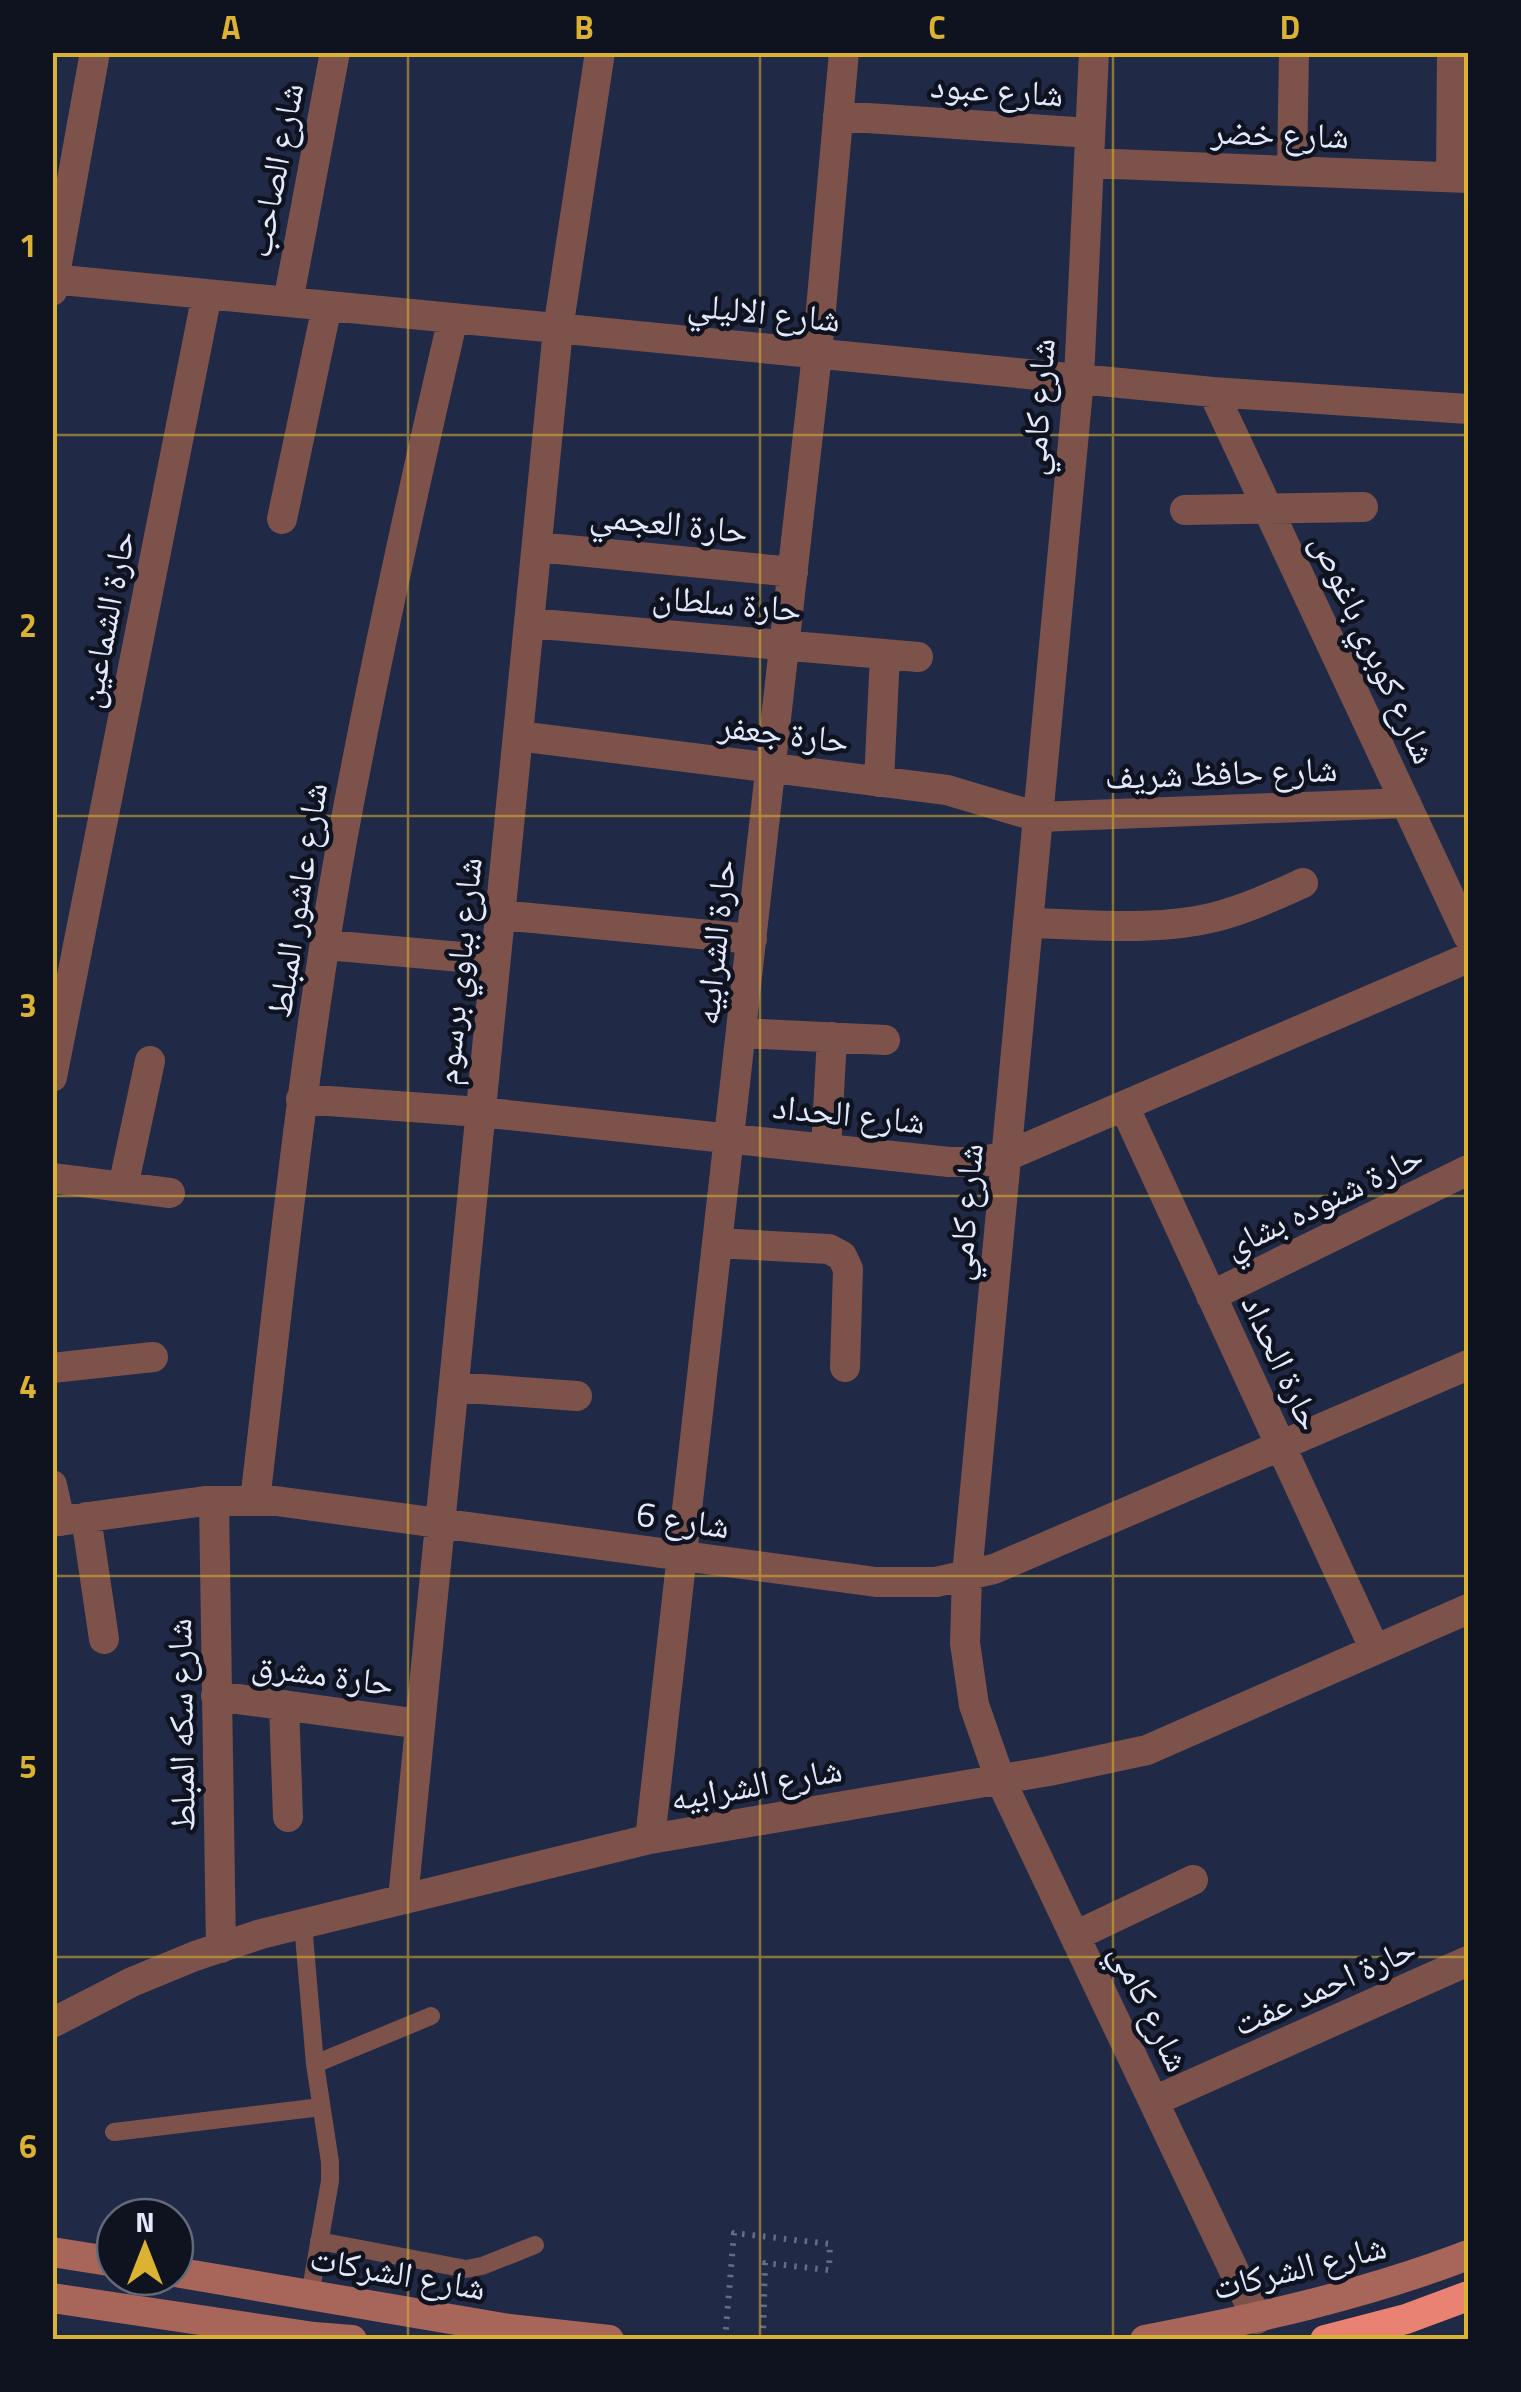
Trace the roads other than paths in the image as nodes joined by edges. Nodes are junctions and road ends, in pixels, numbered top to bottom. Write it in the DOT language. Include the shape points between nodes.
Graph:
graph roads {
  1 [pos="95,52"];
  2 [pos="335,52"];
  3 [pos="600,52"];
  4 [pos="844,52"];
  5 [pos="1094,52"];
  6 [pos="1294,52"];
  7 [pos="1452,52"];
  8 [pos="838,116"];
  9 [pos="1090,148"];
  10 [pos="1292,170"];
  11 [pos="1460,178"];
  12 [pos="53,283"];
  13 [pos="207,294"];
  14 [pos="288,302"];
  15 [pos="327,306"];
  16 [pos="453,318"];
  17 [pos="558,329"];
  18 [pos="818,354"];
  19 [pos="1079,379"];
  20 [pos="1213,392"];
  21 [pos="1468,410"];
  22 [pos="1363,507"];
  23 [pos="1268,509"];
  24 [pos="1185,510"];
  25 [pos="282,519"];
  26 [pos="537,547"];
  27 [pos="793,572"];
  28 [pos="529,622"];
  29 [pos="784,645"];
  30 [pos="885,654"];
  31 [pos="918,656"];
  32 [pos="518,736"];
  33 [pos="771,768"];
  34 [pos="879,782"];
  35 [pos="1406,803"];
  36 [pos="1038,817"];
  37 [pos="1303,884"];
  38 [pos="500,915"];
  39 [pos="1028,923"];
  40 [pos="1468,936"];
  41 [pos="752,939"];
  42 [pos="326,945"];
  43 [pos="1468,958"];
  44 [pos="496,960"];
  45 [pos="741,1033"];
  46 [pos="832,1037"];
  47 [pos="885,1040"];
  48 [pos="56,1045"];
  49 [pos="150,1061"];
  50 [pos="52,1077"];
  51 [pos="302,1099"];
  52 [pos="1124,1106"];
  53 [pos="480,1112"];
  54 [pos="729,1138"];
  55 [pos="826,1149"];
  56 [pos="1007,1156"];
  57 [pos="1468,1170"];
  58 [pos="52,1178"];
  59 [pos="123,1187"];
  60 [pos="170,1193"];
  61 [pos="717,1243"];
  62 [pos="1212,1296"];
  63 [pos="153,1357"];
  64 [pos="1468,1365"];
  65 [pos="845,1366"];
  66 [pos="52,1368"];
  67 [pos="454,1387"];
  68 [pos="577,1396"];
  69 [pos="1280,1446"];
  70 [pos="52,1485"];
  71 [pos="214,1501"];
  72 [pos="255,1502"];
  73 [pos="66,1520"];
  74 [pos="440,1524"];
  75 [pos="682,1556"];
  76 [pos="967,1575"];
  77 [pos="1468,1609"];
  78 [pos="104,1640"];
  79 [pos="1375,1650"];
  80 [pos="216,1696"];
  81 [pos="284,1705"];
  82 [pos="420,1724"];
  83 [pos="1000,1779"];
  84 [pos="288,1816"];
  85 [pos="650,1839"];
  86 [pos="1193,1880"];
  87 [pos="403,1900"];
  88 [pos="303,1924"];
  89 [pos="1075,1936"];
  90 [pos="221,1948"];
  91 [pos="1468,1961"];
  92 [pos="430,2016"];
  93 [pos="52,2023"];
  94 [pos="315,2064"];
  95 [pos="1154,2102"];
  96 [pos="321,2108"];
  97 [pos="114,2132"];
  98 [pos="319,2241"];
  99 [pos="536,2246"];
  100 [pos="52,2252"];
  101 [pos="1468,2255"];
  102 [pos="95,2259"];
  103 [pos="1468,2274"];
  104 [pos="195,2275"];
  105 [pos="310,2295"];
  106 [pos="1468,2296"];
  107 [pos="52,2298"];
  108 [pos="1254,2329"];
  109 [pos="352,2340"];
  110 [pos="608,2340"];
  111 [pos="1145,2340"];
  112 [pos="1325,2340"];
  1 -- 12 [label="street"];
  2 -- 14 [label="street, شارع الصاحب"];
  3 -- 17 [label="street, شارع بباوي برسوم"];
  4 -- 8 [label="street, حارة الشرابيه"];
  5 -- 9 [label="street, شارع كامي"];
  6 -- 10 [label="street"];
  7 -- 11 [label="street"];
  8 -- 9 [label="street, شارع عبود"];
  8 -- 18 [label="street, حارة الشرابيه"];
  9 -- 10 [label="street, شارع خضر"];
  9 -- 19 [label="street, شارع كامي"];
  10 -- 11 [label="street, شارع خضر"];
  12 -- 13 [label="street, شارع الاليلي"];
  13 -- 14 [label="street, شارع الاليلي"];
  13 -- 48 [label="street, حارة الشماعين"];
  14 -- 15 [label="street, شارع الاليلي"];
  15 -- 16 [label="street, شارع الاليلي"];
  15 -- 25 [label="street"];
  16 -- 17 [label="street, شارع الاليلي"];
  16 -- 42 [label="street, شارع عاشور المبلط" via="393,577"];
  17 -- 18 [label="street, شارع الاليلي"];
  17 -- 26 [label="street, شارع بباوي برسوم"];
  18 -- 19 [label="street, شارع الاليلي"];
  18 -- 27 [label="street, حارة الشرابيه"];
  19 -- 20 [label="street, شارع الاليلي"];
  19 -- 36 [label="street, شارع كامي"];
  20 -- 21 [label="street, شارع الاليلي"];
  20 -- 23 [label="street, شارع كوبري باغوص"];
  22 -- 23 [label="street"];
  23 -- 24 [label="street"];
  23 -- 35 [label="street, شارع كوبري باغوص"];
  26 -- 27 [label="street, حارة العجمي"];
  26 -- 28 [label="street, شارع بباوي برسوم"];
  27 -- 29 [label="street, حارة الشرابيه"];
  28 -- 29 [label="street, حارة سلطان"];
  28 -- 32 [label="street, شارع بباوي برسوم"];
  29 -- 30 [label="street, حارة سلطان"];
  29 -- 33 [label="street, حارة الشرابيه"];
  30 -- 31 [label="street, حارة سلطان"];
  30 -- 34 [label="street"];
  32 -- 33 [label="street, حارة جعفر"];
  32 -- 38 [label="street, شارع بباوي برسوم"];
  33 -- 34 [label="street, حارة جعفر"];
  33 -- 41 [label="street, حارة الشرابيه"];
  34 -- 36 [label="street, حارة جعفر" via="946,790"];
  35 -- 36 [label="street, شارع حافظ شريف"];
  35 -- 40 [label="street, شارع كوبري باغوص"];
  36 -- 39 [label="street, شارع كامي"];
  37 -- 39 [label="street" via="1213,917 1164,925"];
  38 -- 41 [label="street"];
  38 -- 44 [label="street, شارع بباوي برسوم"];
  39 -- 56 [label="street, شارع كامي"];
  41 -- 45 [label="street, حارة الشرابيه"];
  42 -- 44 [label="street"];
  42 -- 51 [label="street, شارع عاشور المبلط"];
  43 -- 52 [label="street, شارع الحداد"];
  44 -- 53 [label="street, شارع بباوي برسوم"];
  45 -- 46 [label="street"];
  45 -- 54 [label="street, حارة الشرابيه"];
  46 -- 47 [label="street"];
  46 -- 55 [label="street"];
  48 -- 50 [label="street, حارة الشماعين"];
  49 -- 59 [label="street"];
  51 -- 53 [label="street, شارع الحداد"];
  51 -- 72 [label="street, شارع عاشور المبلط"];
  52 -- 56 [label="street, شارع الحداد"];
  52 -- 62 [label="street, حارة الحداد"];
  53 -- 54 [label="street, شارع الحداد"];
  53 -- 67 [label="street, شارع بباوي برسوم"];
  54 -- 55 [label="street, شارع الحداد"];
  54 -- 61 [label="street, حارة الشرابيه"];
  55 -- 56 [label="street, شارع الحداد" via="948,1162"];
  56 -- 76 [label="street, شارع كامي"];
  57 -- 62 [label="street, حارة شنوده بشاي"];
  58 -- 59 [label="street"];
  59 -- 60 [label="street"];
  61 -- 65 [label="street" via="829,1249 842,1256 848,1269"];
  61 -- 75 [label="street, حارة الشرابيه"];
  62 -- 69 [label="street, حارة الحداد"];
  63 -- 66 [label="street"];
  64 -- 69 [label="street, شارع 6"];
  67 -- 68 [label="street"];
  67 -- 74 [label="street, شارع بباوي برسوم"];
  69 -- 76 [label="street, شارع 6"];
  69 -- 79 [label="street, حارة الحداد"];
  70 -- 73 [label="street"];
  71 -- 72 [label="street, شارع 6"];
  71 -- 73 [label="street, شارع 6"];
  71 -- 80 [label="street, شارع سكه المبلط"];
  72 -- 74 [label="street, شارع 6"];
  73 -- 78 [label="street"];
  74 -- 75 [label="street, شارع 6"];
  74 -- 82 [label="street, شارع بباوي برسوم"];
  75 -- 76 [label="street, شارع 6" via="876,1582"];
  75 -- 85 [label="street, حارة الشرابيه"];
  76 -- 83 [label="street, شارع كامي" via="965,1643 974,1705"];
  77 -- 79 [label="street, شارع الشرابيه"];
  79 -- 83 [label="street, شارع الشرابيه" via="1146,1750"];
  80 -- 81 [label="street, حارة مشرق"];
  80 -- 90 [label="street, شارع سكه المبلط"];
  81 -- 82 [label="street, حارة مشرق"];
  81 -- 84 [label="street"];
  82 -- 87 [label="street, شارع بباوي برسوم"];
  83 -- 85 [label="street, شارع الشرابيه"];
  83 -- 89 [label="street, شارع كامي"];
  85 -- 87 [label="street, شارع الشرابيه"];
  86 -- 89 [label="street"];
  87 -- 88 [label="street, شارع الشرابيه"];
  88 -- 90 [label="street, شارع الشرابيه"];
  88 -- 94 [label="lane"];
  89 -- 95 [label="street, شارع كامي"];
  90 -- 93 [label="street, شارع الشرابيه" via="132,1982"];
  91 -- 95 [label="street, حارة احمد عفت"];
  92 -- 94 [label="lane"];
  94 -- 96 [label="lane"];
  95 -- 108 [label="street, شارع كامي"];
  96 -- 97 [label="lane"];
  96 -- 98 [label="lane" via="330,2181"];
  98 -- 99 [label="lane" via="466,2269"];
  98 -- 105 [label="lane"];
  100 -- 102 [label="main road"];
  101 -- 108 [label="main road, شارع الشركات"];
  103 -- 108 [label="main road, شارع الشركات" via="1363,2311"];
  104 -- 105 [label="main road, شارع الشركات"];
  105 -- 110 [label="main road, شارع الشركات"];
  106 -- 112 [label="highway"];
  107 -- 109 [label="main road"];
  108 -- 111 [label="main road, شارع الشركات"];
}
